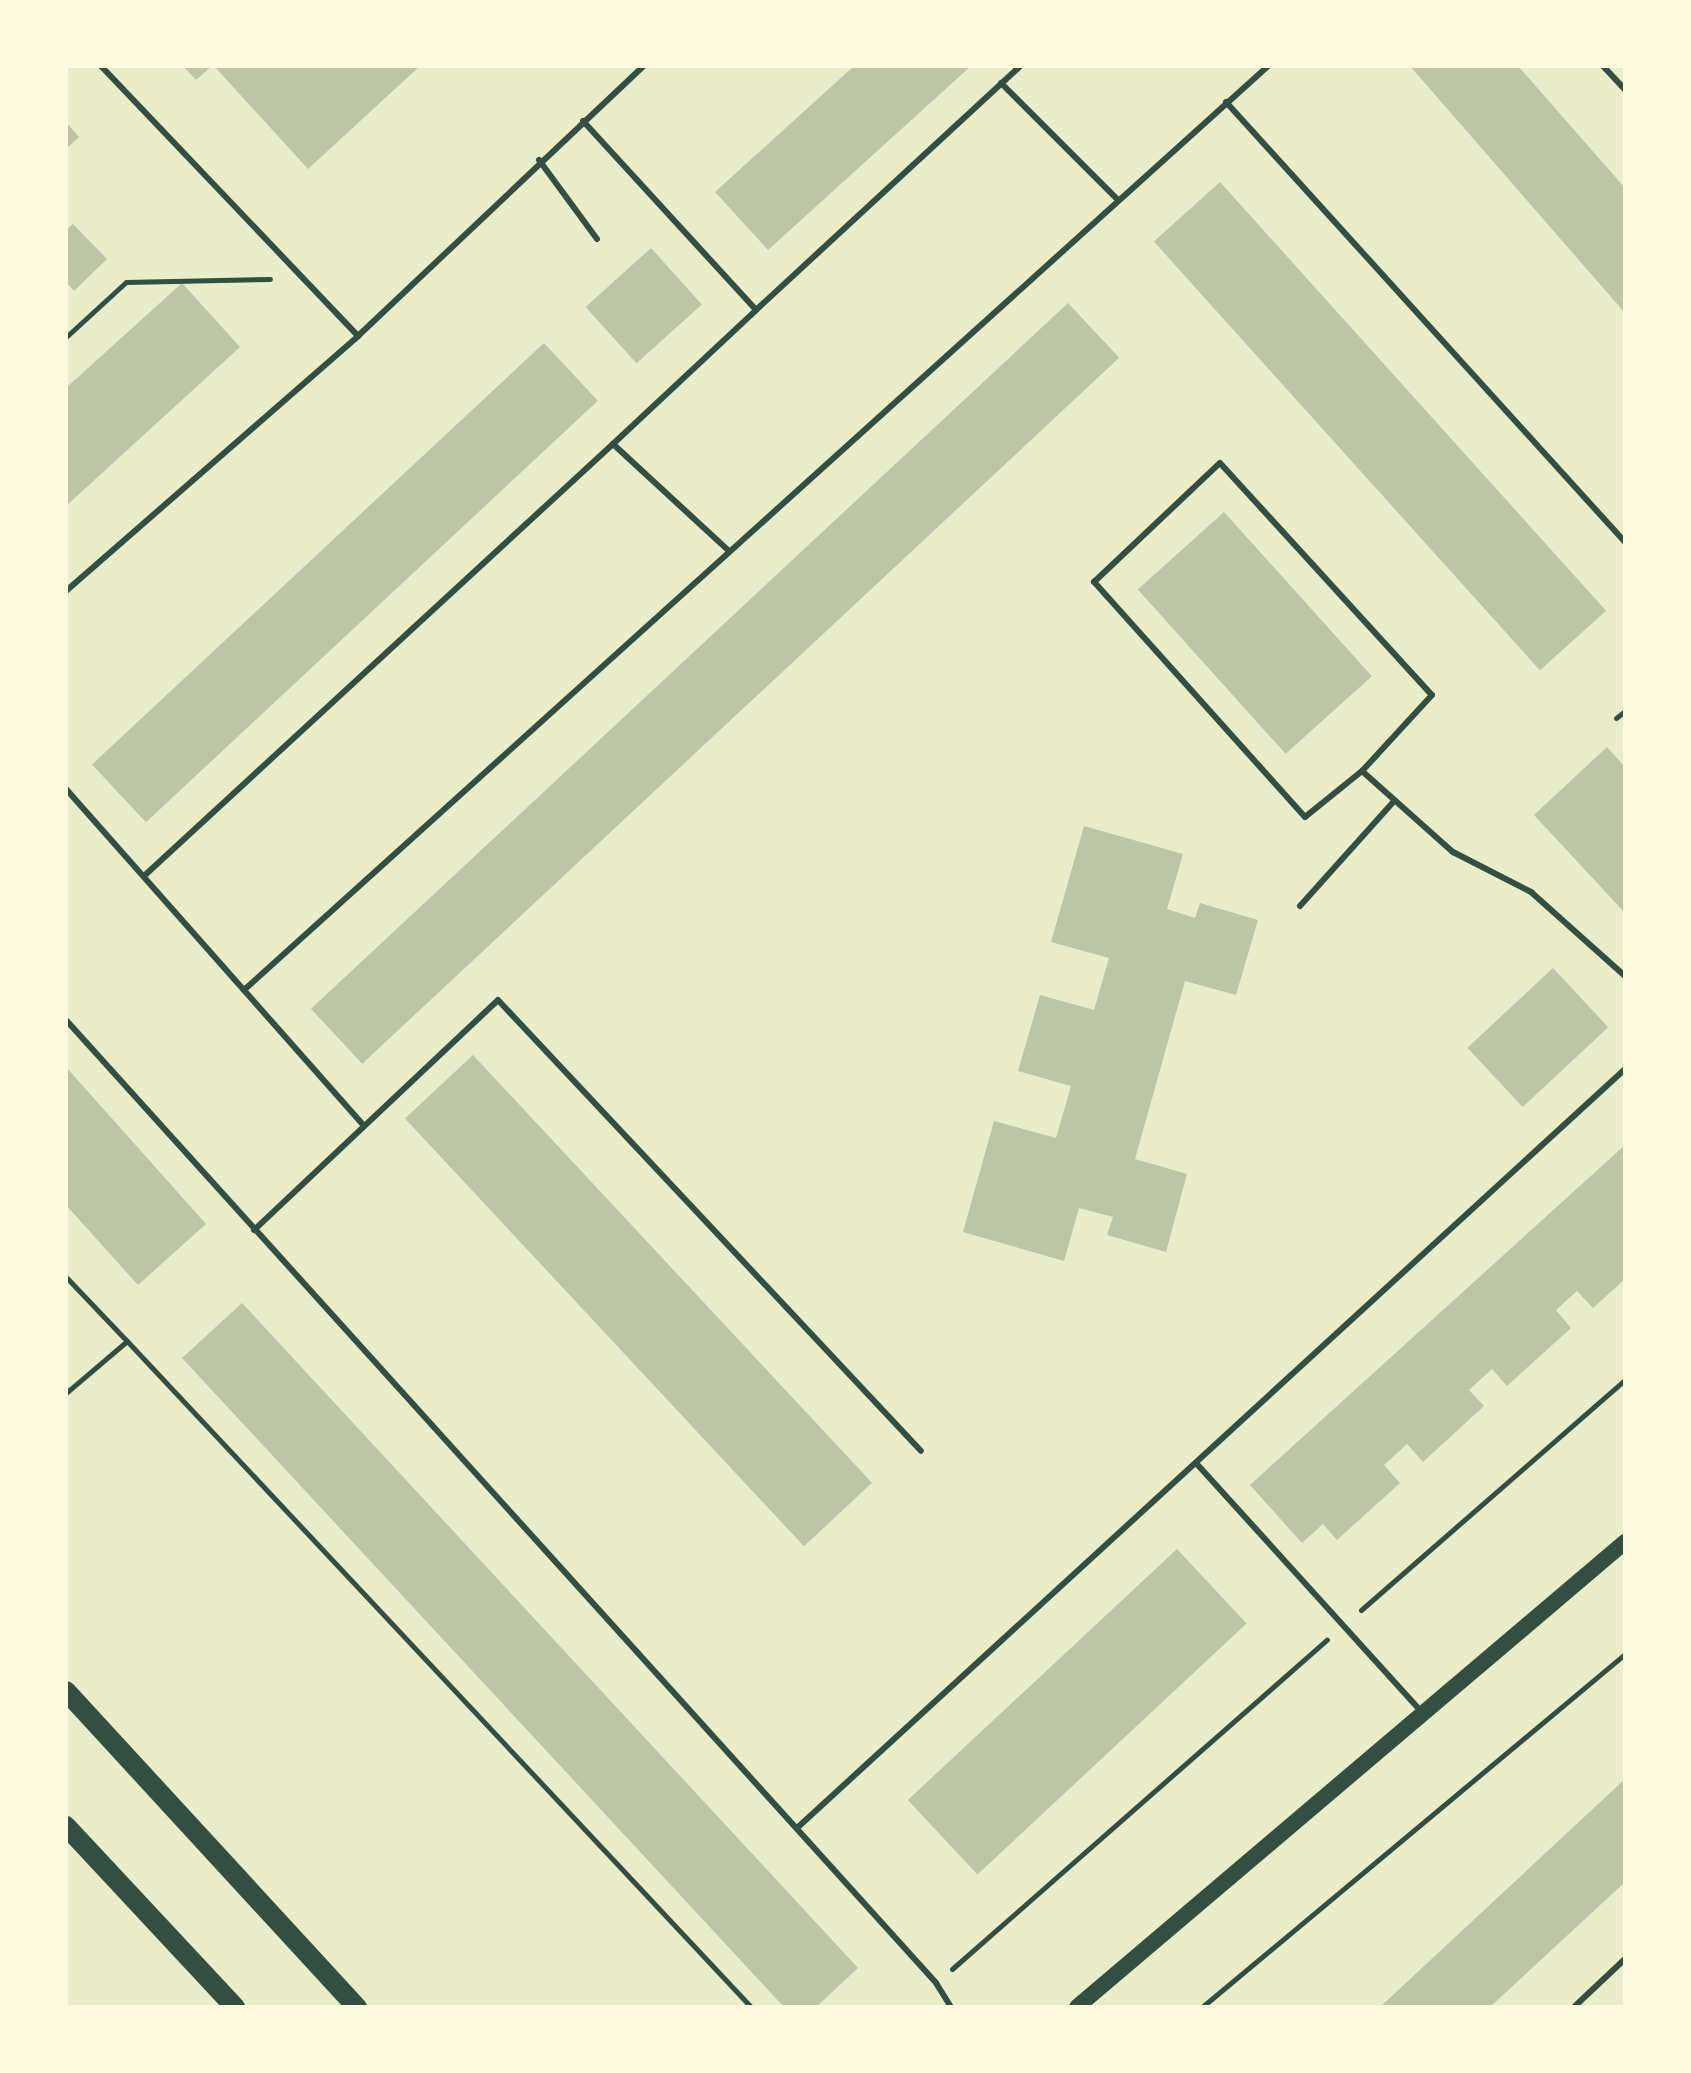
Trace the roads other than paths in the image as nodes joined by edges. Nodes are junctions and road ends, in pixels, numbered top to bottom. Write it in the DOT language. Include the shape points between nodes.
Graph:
graph roads {
  1 [pos="101,66"];
  2 [pos="644,66"];
  3 [pos="1020,66"];
  4 [pos="1268,66"];
  5 [pos="1603,66"];
  6 [pos="1001,83"];
  7 [pos="1625,90"];
  8 [pos="1226,102"];
  9 [pos="583,121"];
  10 [pos="539,160"];
  11 [pos="1118,200"];
  12 [pos="597,239"];
  13 [pos="756,310"];
  14 [pos="358,336"];
  15 [pos="613,444"];
  16 [pos="1625,542"];
  17 [pos="729,551"];
  18 [pos="66,591"];
  19 [pos="1362,771"];
  20 [pos="66,789"];
  21 [pos="1395,800"];
  22 [pos="144,876"];
  23 [pos="1300,906"];
  24 [pos="1625,976"];
  25 [pos="244,990"];
  26 [pos="66,1020"];
  27 [pos="1625,1069"];
  28 [pos="362,1124"];
  29 [pos="254,1230"];
  30 [pos="921,1451"];
  31 [pos="1196,1463"];
  32 [pos="1625,1542"];
  33 [pos="66,1691"];
  34 [pos="1423,1713"];
  35 [pos="66,1826"];
  36 [pos="797,1828"];
  37 [pos="1625,1959"];
  38 [pos="235,2007"];
  39 [pos="357,2007"];
  40 [pos="951,2007"];
  41 [pos="1077,2007"];
  42 [pos="1574,2007"];
  1 -- 14 [label="lane"];
  2 -- 9 [label="lane"];
  3 -- 6 [label="lane"];
  4 -- 8 [label="lane"];
  5 -- 7 [label="lane"];
  6 -- 11 [label="lane"];
  6 -- 13 [label="lane"];
  8 -- 11 [label="lane"];
  8 -- 16 [label="lane"];
  9 -- 10 [label="lane"];
  9 -- 13 [label="lane"];
  10 -- 12 [label="lane"];
  10 -- 14 [label="lane"];
  11 -- 17 [label="lane"];
  13 -- 15 [label="lane"];
  14 -- 18 [label="lane"];
  15 -- 17 [label="lane"];
  15 -- 22 [label="lane"];
  17 -- 25 [label="lane"];
  19 -- 19 [label="lane" via="1305,817 1094,582 1220,463 1432,695"];
  19 -- 21 [label="lane"];
  20 -- 22 [label="lane"];
  21 -- 23 [label="lane"];
  21 -- 24 [label="lane" via="1453,852 1531,892"];
  22 -- 25 [label="lane"];
  25 -- 28 [label="lane"];
  26 -- 29 [label="lane"];
  27 -- 31 [label="lane"];
  28 -- 29 [label="lane"];
  28 -- 30 [label="lane" via="498,1000"];
  29 -- 36 [label="lane"];
  31 -- 34 [label="lane"];
  31 -- 36 [label="lane"];
  32 -- 34 [label="main road"];
  33 -- 39 [label="main road"];
  34 -- 41 [label="main road"];
  35 -- 38 [label="main road"];
  36 -- 40 [label="lane" via="936,1983"];
  37 -- 42 [label="lane"];
}
